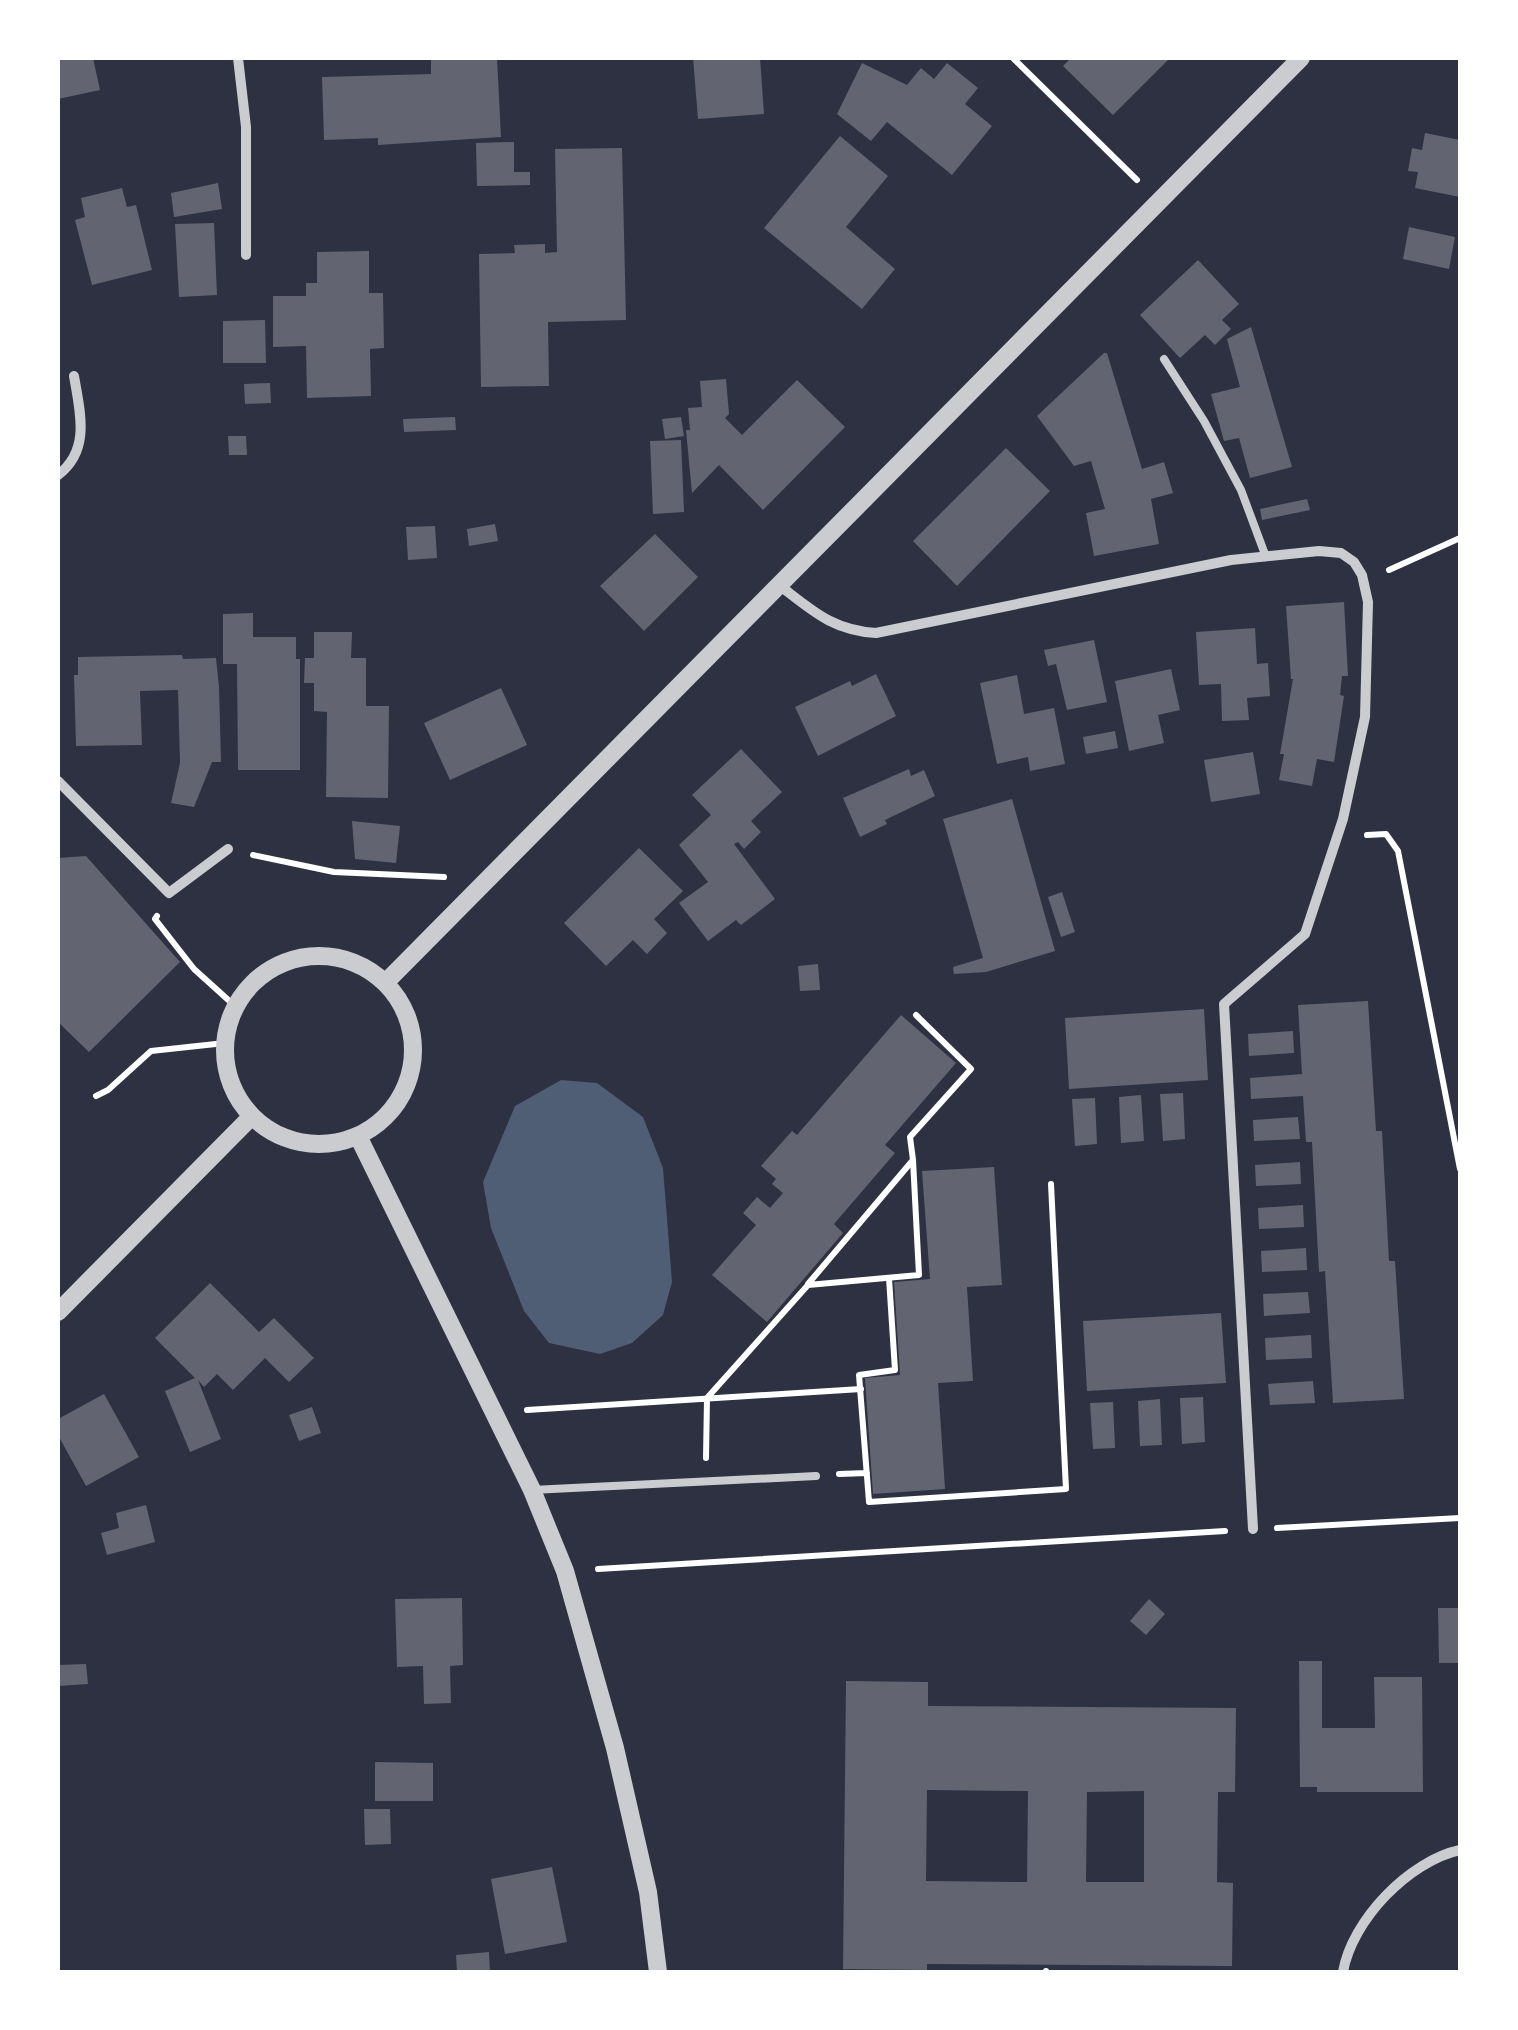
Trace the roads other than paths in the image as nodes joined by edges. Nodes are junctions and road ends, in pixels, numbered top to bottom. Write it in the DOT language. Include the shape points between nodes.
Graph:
graph roads {
  1 [pos="238,58"];
  2 [pos="1301,58"];
  3 [pos="246,255"];
  4 [pos="1164,359"];
  5 [pos="74,376"];
  6 [pos="58,475"];
  7 [pos="1266,556"];
  8 [pos="779,585"];
  9 [pos="58,781"];
  10 [pos="228,849"];
  11 [pos="385,983"];
  12 [pos="252,1116"];
  13 [pos="358,1136"];
  14 [pos="58,1312"];
  15 [pos="816,1476"];
  16 [pos="532,1490"];
  17 [pos="1253,1529"];
  18 [pos="1460,1850"];
  19 [pos="658,1972"];
  20 [pos="1342,1972"];
  1 -- 3 [label="street" via="246,127"];
  2 -- 8 [label="street"];
  4 -- 7 [label="lane" via="1241,490"];
  5 -- 6 [label="street" via="82,439"];
  7 -- 8 [label="street" via="876,633 826,621"];
  7 -- 17 [label="street" via="1340,553 1362,575 1368,602 1366,718 1306,934 1224,1004"];
  8 -- 11 [label="street"];
  9 -- 10 [label="street" via="169,893"];
  11 -- 12 [label="street" via="364,968 316,956 269,970 250,986 235,1006 225,1042 230,1083"];
  11 -- 13 [label="street" via="408,1021 412,1066 394,1107"];
  12 -- 13 [label="street" via="291,1140 314,1144"];
  12 -- 14 [label="street"];
  13 -- 16 [label="street"];
  15 -- 16 [label="lane"];
  16 -- 19 [label="street" via="565,1572 616,1748"];
  18 -- 20 [label="street" via="1438,1855 1383,1896 1346,1954"];
}
